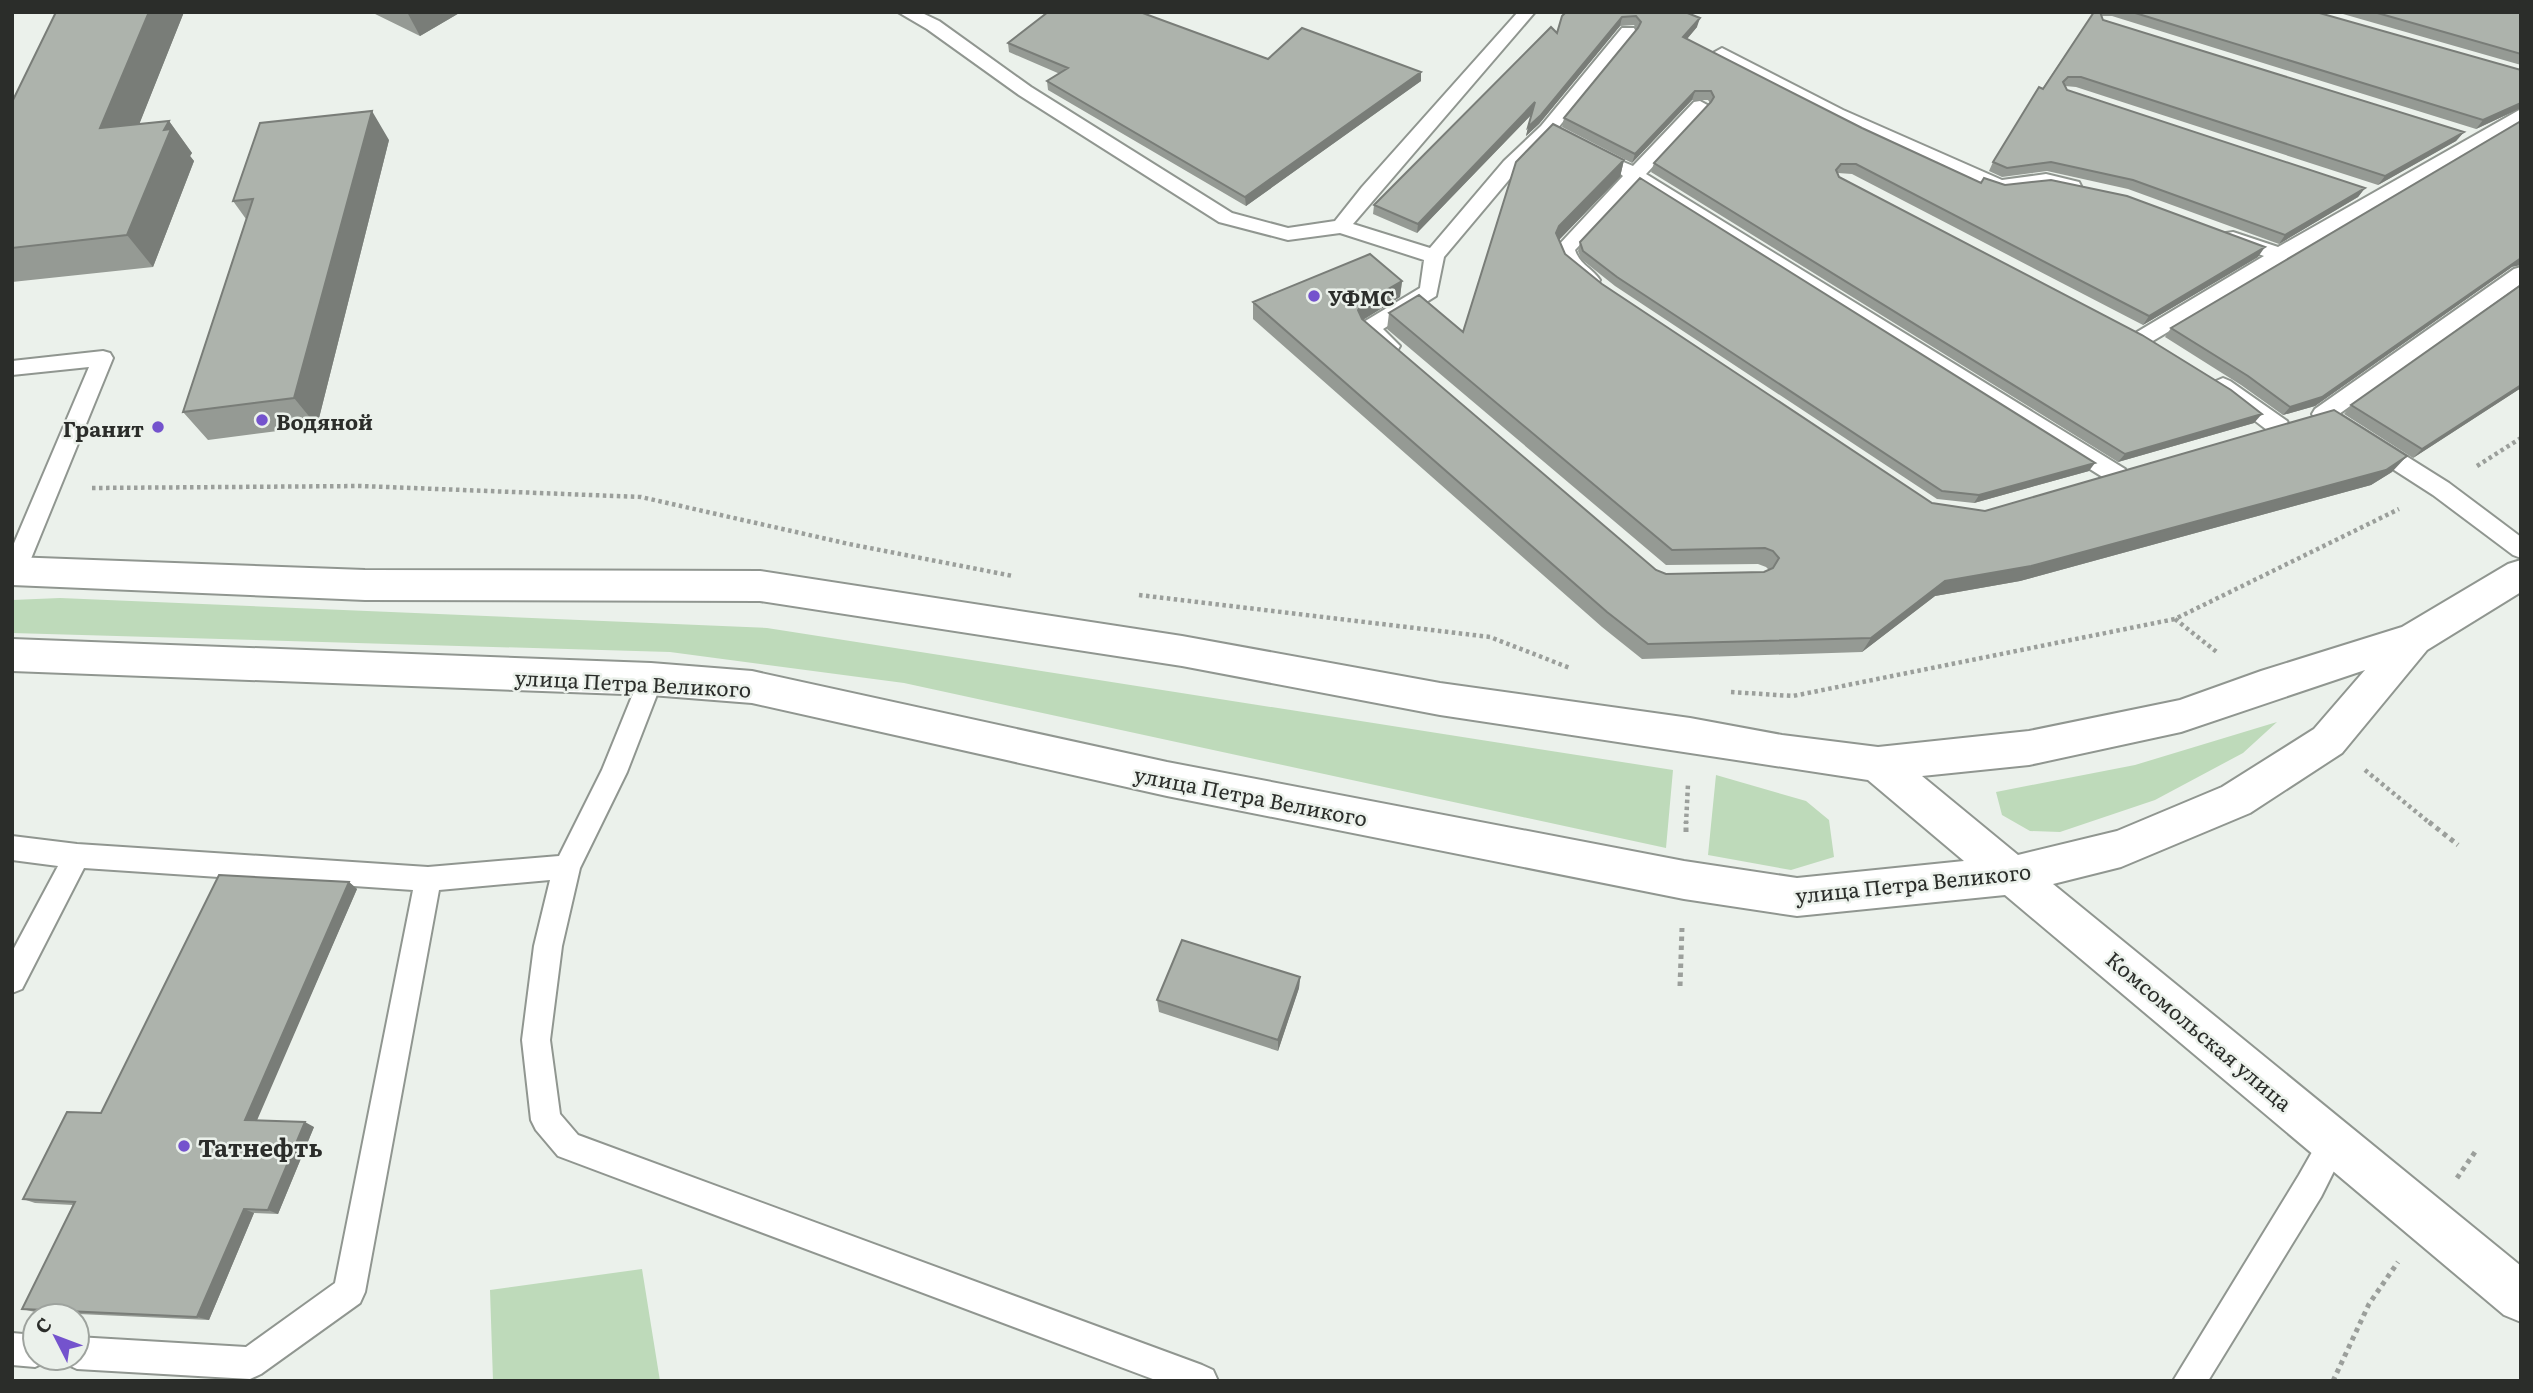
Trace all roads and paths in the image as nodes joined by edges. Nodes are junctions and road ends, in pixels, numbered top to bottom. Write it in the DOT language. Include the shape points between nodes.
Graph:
graph roads {
  1 [pos="906,12"];
  2 [pos="1527,12"];
  3 [pos="1628,32"];
  4 [pos="1722,53"];
  5 [pos="1700,106"];
  6 [pos="2521,114"];
  7 [pos="1547,130"];
  8 [pos="2450,130"];
  9 [pos="2476,138"];
  10 [pos="1569,141"];
  11 [pos="1602,158"];
  12 [pos="1635,174"];
  13 [pos="2354,186"];
  14 [pos="2087,189"];
  15 [pos="2380,195"];
  16 [pos="1341,227"];
  17 [pos="2216,231"];
  18 [pos="2280,255"];
  19 [pos="1434,256"];
  20 [pos="2521,274"];
  21 [pos="1606,293"];
  22 [pos="2166,351"];
  23 [pos="1410,363"];
  24 [pos="12,368"];
  25 [pos="2211,378"];
  26 [pos="2323,414"];
  27 [pos="2278,427"];
  28 [pos="2254,434"];
  29 [pos="2521,438"];
  30 [pos="2142,468"];
  31 [pos="2117,475"];
  32 [pos="2091,482"];
  33 [pos="2441,489"];
  34 [pos="2521,550"];
  35 [pos="13,571"];
  36 [pos="2521,574"];
  37 [pos="2414,639"];
  38 [pos="12,655"];
  39 [pos="651,679"];
  40 [pos="1728,691"];
  41 [pos="1878,764"];
  42 [pos="12,848"];
  43 [pos="77,856"];
  44 [pos="567,867"];
  45 [pos="2012,875"];
  46 [pos="428,879"];
  47 [pos="12,980"];
  48 [pos="2334,1141"];
  49 [pos="2521,1298"];
  50 [pos="2370,1304"];
  51 [pos="91,1354"];
  52 [pos="1202,1381"];
  53 [pos="2189,1381"];
  54 [pos="2333,1381"];
  1 -- 16 [label="lane" via="933,25 1026,91 1226,218 1288,234"];
  2 -- 16 [label="lane"];
  3 -- 7 [label="lane"];
  4 -- 14 [label="lane" via="1837,114 2000,186 2046,180"];
  5 -- 12 [label="lane"];
  6 -- 9 [label="lane"];
  7 -- 10 [label="lane"];
  7 -- 19 [label="lane"];
  8 -- 9 [label="lane"];
  9 -- 15 [label="lane"];
  11 -- 12 [label="lane"];
  12 -- 21 [label="lane" via="1566,249 1570,264"];
  12 -- 31 [label="lane"];
  13 -- 15 [label="lane"];
  15 -- 18 [label="lane"];
  16 -- 19 [label="lane"];
  17 -- 18 [label="lane"];
  18 -- 22 [label="lane" via="2138,334"];
  19 -- 23 [label="lane" via="1429,291 1369,328"];
  20 -- 26 [label="lane"];
  24 -- 35 [label="lane" via="103,358"];
  25 -- 27 [label="lane"];
  26 -- 27 [label="lane"];
  26 -- 33 [label="lane"];
  27 -- 28 [label="lane"];
  29 -- 33 [label="path"];
  30 -- 31 [label="lane"];
  31 -- 32 [label="lane"];
  33 -- 34 [label="lane"];
  33 -- 40 [label="path" via="2175,619 1793,696"];
  35 -- 41 [label="street, улица Петра Великого" via="365,585 760,586 1182,651 1440,699"];
  36 -- 37 [label="street, улица Петра Великого"];
  37 -- 41 [label="street, улица Петра Великого" via="2181,716 2029,748"];
  37 -- 45 [label="street, улица Петра Великого" via="2328,741 2236,800 2121,849"];
  38 -- 39 [label="street, улица Петра Великого"];
  39 -- 44 [label="lane" via="614,772"];
  39 -- 45 [label="street, улица Петра Великого" via="752,687 1167,779 1684,880 1797,897"];
  41 -- 45 [label="street, Комсомольская улица"];
  42 -- 43 [label="lane"];
  43 -- 46 [label="lane"];
  43 -- 47 [label="lane"];
  44 -- 46 [label="lane"];
  44 -- 52 [label="lane" via="548,946 536,1040 546,1120 568,1146"];
  45 -- 48 [label="street, Комсомольская улица"];
  46 -- 51 [label="lane" via="349,1292 250,1363"];
  48 -- 49 [label="street, Комсомольская улица"];
  48 -- 53 [label="lane"];
  50 -- 54 [label="path"];
}
